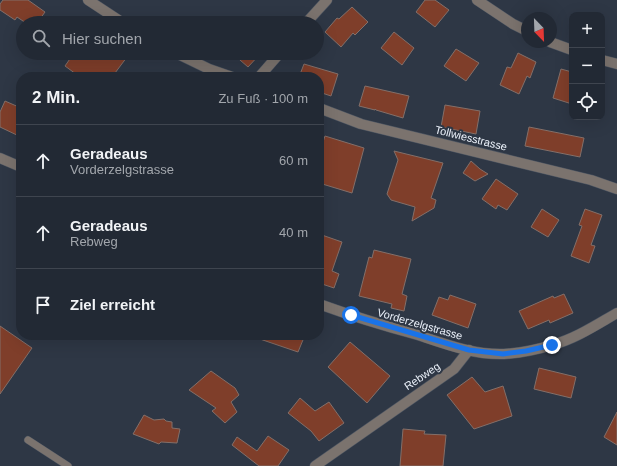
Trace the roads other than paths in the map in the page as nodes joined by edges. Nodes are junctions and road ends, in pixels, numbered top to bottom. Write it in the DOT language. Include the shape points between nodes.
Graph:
graph roads {
  1 [pos="88,0"];
  2 [pos="326,0"];
  3 [pos="477,0"];
  4 [pos="113,16"];
  5 [pos="312,16"];
  6 [pos="521,28"];
  7 [pos="557,45"];
  8 [pos="569,49"];
  9 [pos="190,60"];
  10 [pos="274,60"];
  11 [pos="605,61"];
  12 [pos="617,64"];
  13 [pos="218,72"];
  14 [pos="263,72"];
  15 [pos="324,110"];
  16 [pos="0,158"];
  17 [pos="16,165"];
  18 [pos="617,189"];
  19 [pos="324,306"];
  20 [pos="617,313"];
  21 [pos="469,350"];
  22 [pos="28,440"];
  23 [pos="68,466"];
  24 [pos="315,466"];
  1 -- 4 [label="street"];
  2 -- 5 [label="street"];
  3 -- 6 [label="street"];
  7 -- 8 [label="street"];
  9 -- 13 [label="street"];
  10 -- 14 [label="street"];
  11 -- 12 [label="street"];
  15 -- 18 [label="street, Tollwiesstrasse" via="361,124 591,180"];
  16 -- 17 [label="street"];
  19 -- 21 [label="street, Vorderzelgstrasse"];
  20 -- 21 [label="street" via="576,336 552,345 503,354"];
  21 -- 24 [label="street, Rebweg" via="454,369"];
  22 -- 23 [label="lane"];
}
